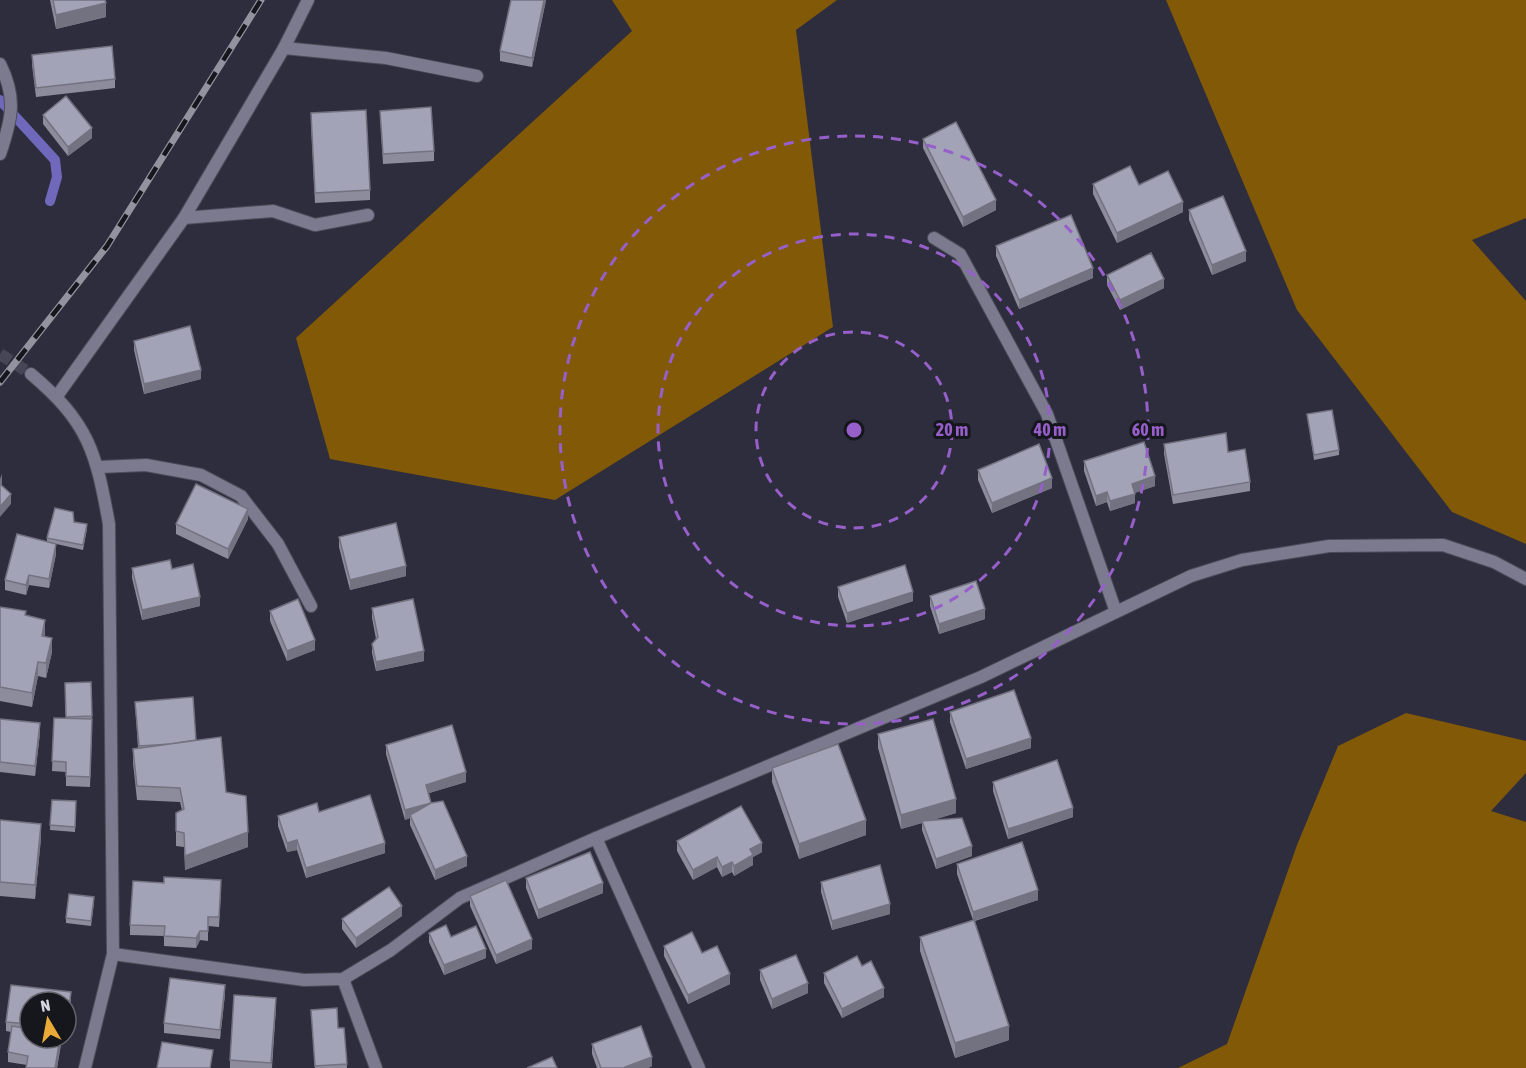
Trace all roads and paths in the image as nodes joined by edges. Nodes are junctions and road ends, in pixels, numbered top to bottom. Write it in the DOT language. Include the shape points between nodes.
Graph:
graph roads {
  1 [pos="308,0"];
  2 [pos="284,48"];
  3 [pos="0,64"];
  4 [pos="477,76"];
  5 [pos="0,154"];
  6 [pos="368,215"];
  7 [pos="184,218"];
  8 [pos="934,238"];
  9 [pos="31,374"];
  10 [pos="57,396"];
  11 [pos="99,467"];
  12 [pos="1526,579"];
  13 [pos="311,606"];
  14 [pos="1116,612"];
  15 [pos="596,837"];
  16 [pos="113,954"];
  17 [pos="343,979"];
  18 [pos="85,1068"];
  19 [pos="375,1068"];
  20 [pos="699,1068"];
  1 -- 2 [label="street"];
  2 -- 4 [label="street" via="386,58"];
  2 -- 7 [label="street"];
  3 -- 5 [label="street" via="9,82 12,121"];
  6 -- 7 [label="street" via="315,225 273,211"];
  7 -- 10 [label="street"];
  8 -- 14 [label="street" via="960,254 1047,414"];
  9 -- 10 [label="street"];
  10 -- 11 [label="street" via="84,432"];
  11 -- 13 [label="street" via="146,465 201,475 242,496 278,544"];
  11 -- 16 [label="street" via="109,525"];
  12 -- 14 [label="street" via="1494,562 1443,545 1329,546 1242,560 1191,576"];
  14 -- 15 [label="street" via="981,677"];
  15 -- 17 [label="street" via="460,898 391,950"];
  15 -- 20 [label="street"];
  16 -- 17 [label="street" via="304,980"];
  16 -- 18 [label="street"];
  17 -- 19 [label="street"];
}
